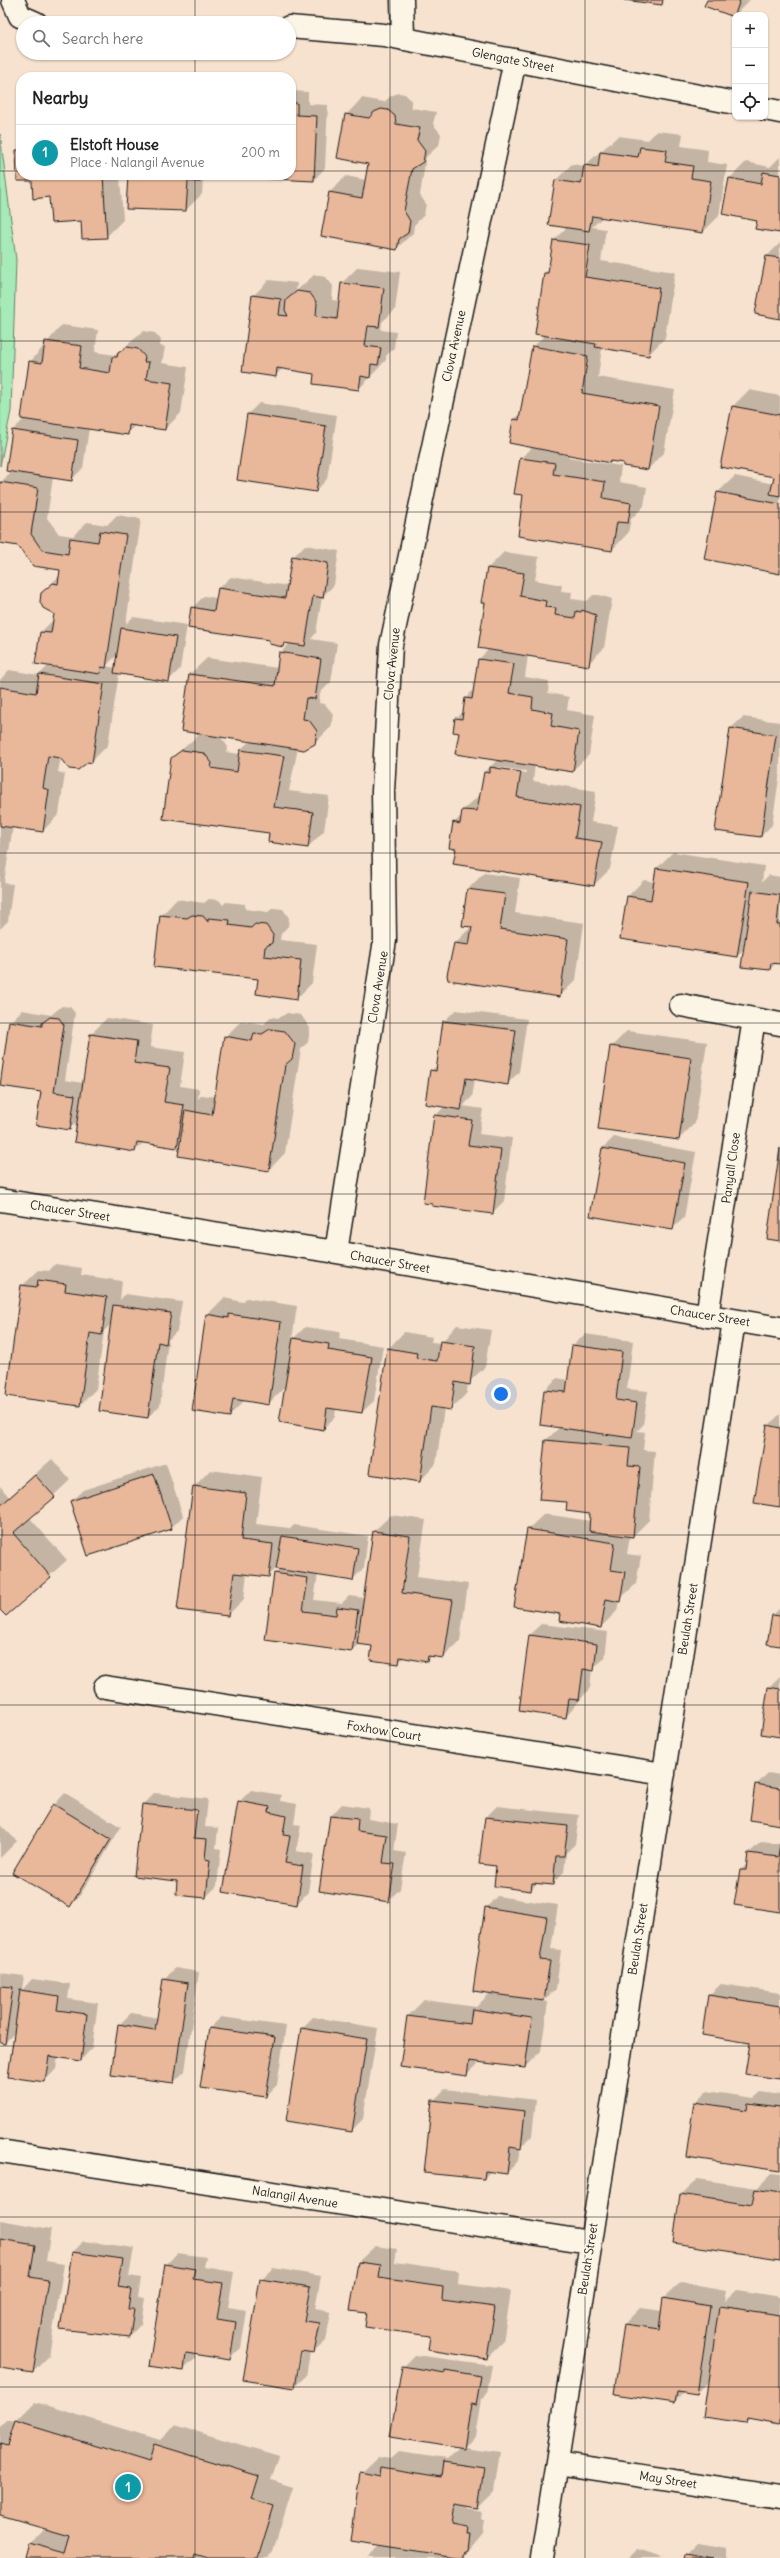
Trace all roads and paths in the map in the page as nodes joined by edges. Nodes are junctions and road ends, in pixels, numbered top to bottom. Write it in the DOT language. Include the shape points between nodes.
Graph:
graph roads {
  1 [pos="13,0"];
  2 [pos="402,0"];
  3 [pos="20,16"];
  4 [pos="296,28"];
  5 [pos="403,39"];
  6 [pos="515,60"];
  7 [pos="732,102"];
  8 [pos="768,110"];
  9 [pos="780,112"];
  10 [pos="681,1005"];
  11 [pos="754,1019"];
  12 [pos="780,1024"];
  13 [pos="0,1200"];
  14 [pos="336,1252"];
  15 [pos="708,1316"];
  16 [pos="734,1320"];
  17 [pos="780,1328"];
  18 [pos="105,1687"];
  19 [pos="664,1774"];
  20 [pos="0,2152"];
  21 [pos="590,2242"];
  22 [pos="557,2463"];
  23 [pos="780,2498"];
  24 [pos="542,2558"];
  1 -- 3 [label="street"];
  2 -- 5 [label="street"];
  4 -- 5 [label="street, Glengate Street"];
  5 -- 6 [label="street, Glengate Street"];
  6 -- 7 [label="street, Glengate Street"];
  6 -- 14 [label="street, Clova Avenue" via="391,645 383,791 385,940"];
  8 -- 9 [label="street"];
  10 -- 11 [label="street"];
  11 -- 12 [label="street"];
  11 -- 15 [label="street, Panyall Close"];
  13 -- 14 [label="street, Chaucer Street"];
  14 -- 15 [label="street, Chaucer Street"];
  15 -- 16 [label="street, Chaucer Street"];
  16 -- 17 [label="street, Chaucer Street"];
  16 -- 19 [label="street, Beulah Street"];
  18 -- 19 [label="street, Foxhow Court"];
  19 -- 21 [label="street, Beulah Street"];
  20 -- 21 [label="street, Nalangil Avenue"];
  21 -- 22 [label="street, Beulah Street"];
  22 -- 23 [label="street, May Street"];
  22 -- 24 [label="street, Beulah Street"];
}
